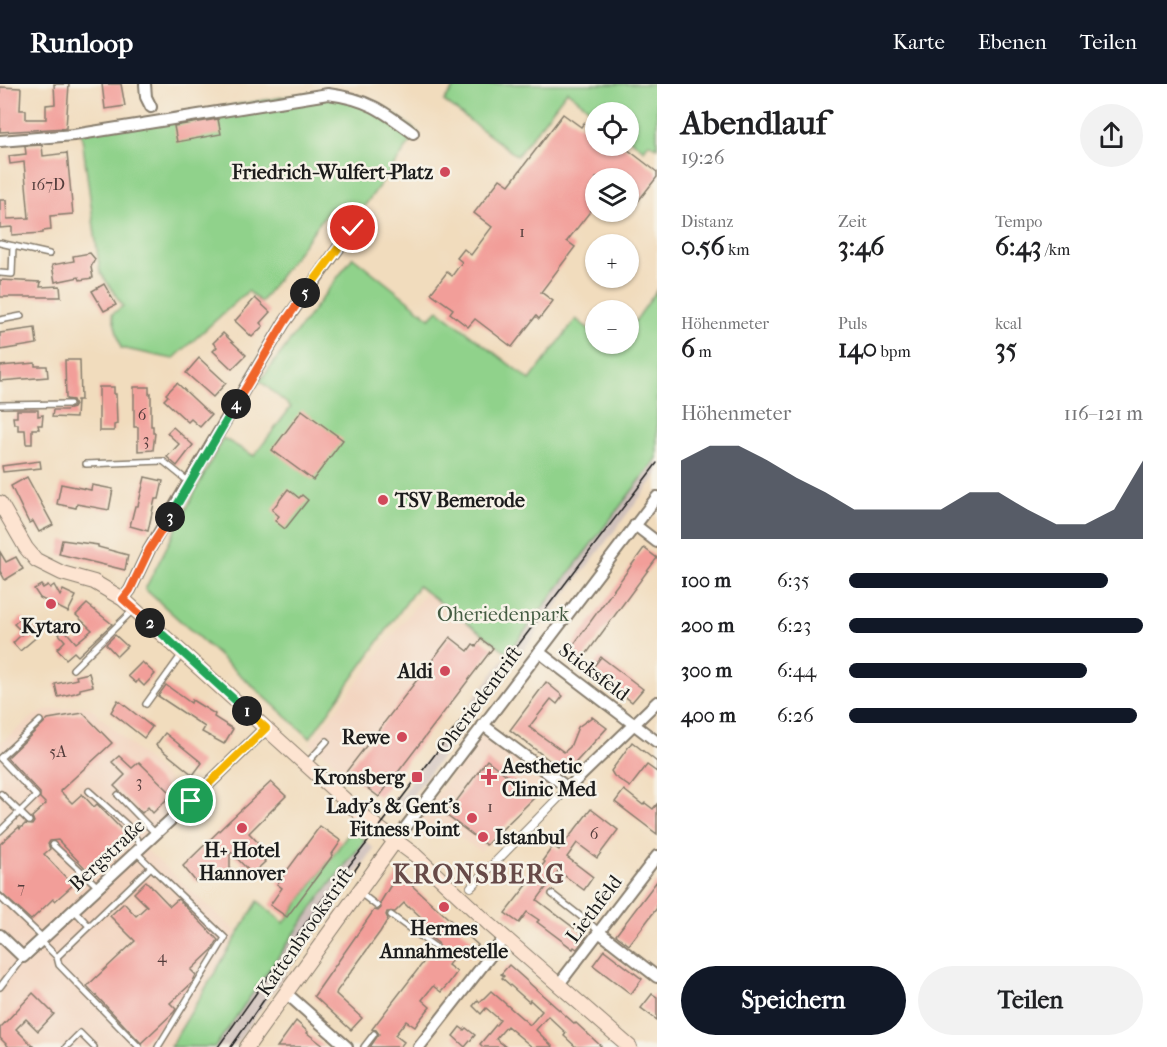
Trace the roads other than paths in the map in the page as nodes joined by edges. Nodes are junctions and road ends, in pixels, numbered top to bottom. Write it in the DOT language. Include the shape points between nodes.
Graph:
graph roads {
  1 [pos="145,84"];
  2 [pos="151,107"];
  3 [pos="413,133"];
  4 [pos="0,141"];
  5 [pos="353,228"];
  6 [pos="0,243"];
  7 [pos="13,246"];
  8 [pos="49,254"];
  9 [pos="0,273"];
  10 [pos="21,316"];
  11 [pos="0,320"];
  12 [pos="70,404"];
  13 [pos="0,405"];
  14 [pos="86,464"];
  15 [pos="189,482"];
  16 [pos="657,497"];
  17 [pos="0,502"];
  18 [pos="635,525"];
  19 [pos="657,542"];
  20 [pos="123,599"];
  21 [pos="134,609"];
  22 [pos="538,652"];
  23 [pos="183,653"];
  24 [pos="73,669"];
  25 [pos="657,702"];
  26 [pos="146,704"];
  27 [pos="40,721"];
  28 [pos="483,724"];
  29 [pos="634,724"];
  30 [pos="266,728"];
  31 [pos="327,741"];
  32 [pos="657,742"];
  33 [pos="0,758"];
  34 [pos="306,764"];
  35 [pos="568,788"];
  36 [pos="89,790"];
  37 [pos="1,794"];
  38 [pos="118,795"];
  39 [pos="20,812"];
  40 [pos="29,821"];
  41 [pos="0,831"];
  42 [pos="132,833"];
  43 [pos="156,834"];
  44 [pos="396,840"];
  45 [pos="53,845"];
  46 [pos="139,850"];
  47 [pos="657,856"];
  48 [pos="151,867"];
  49 [pos="87,877"];
  50 [pos="471,887"];
  51 [pos="98,888"];
  52 [pos="358,891"];
  53 [pos="552,894"];
  54 [pos="0,897"];
  55 [pos="377,906"];
  56 [pos="75,910"];
  57 [pos="391,915"];
  58 [pos="89,926"];
  59 [pos="599,932"];
  60 [pos="0,935"];
  61 [pos="505,937"];
  62 [pos="43,940"];
  63 [pos="435,947"];
  64 [pos="23,957"];
  65 [pos="57,957"];
  66 [pos="657,977"];
  67 [pos="559,984"];
  68 [pos="0,987"];
  69 [pos="286,993"];
  70 [pos="374,1034"];
  71 [pos="423,1045"];
  72 [pos="66,1047"];
  73 [pos="94,1047"];
  74 [pos="139,1047"];
  75 [pos="158,1047"];
  76 [pos="248,1047"];
  77 [pos="347,1047"];
  78 [pos="364,1047"];
  79 [pos="630,1047"];
  1 -- 2 [label="street"];
  3 -- 4 [label="street" via="382,110 353,97 328,94 74,135"];
  5 -- 15 [label="street" via="284,323"];
  6 -- 7 [label="lane"];
  7 -- 8 [label="lane"];
  7 -- 9 [label="lane" via="12,274"];
  10 -- 11 [label="lane"];
  12 -- 13 [label="lane"];
  14 -- 15 [label="lane" via="163,461"];
  15 -- 20 [label="street"];
  16 -- 18 [label="street, Oheriedentrift"];
  17 -- 20 [label="main road" via="36,560 94,582"];
  18 -- 19 [label="street"];
  18 -- 22 [label="street, Oheriedentrift"];
  20 -- 21 [label="main road"];
  21 -- 23 [label="main road"];
  21 -- 24 [label="lane"];
  22 -- 28 [label="street, Oheriedentrift"];
  22 -- 29 [label="street, Sticksfeld"];
  23 -- 26 [label="lane"];
  23 -- 30 [label="main road"];
  25 -- 29 [label="street"];
  27 -- 33 [label="lane"];
  28 -- 35 [label="street"];
  28 -- 44 [label="street, Oheriedentrift"];
  29 -- 32 [label="street, Sticksfeld"];
  29 -- 35 [label="street"];
  30 -- 34 [label="main road"];
  30 -- 43 [label="street, Bergstraße"];
  31 -- 34 [label="lane"];
  33 -- 39 [label="lane" via="36,796"];
  34 -- 44 [label="main road" via="366,819"];
  35 -- 50 [label="street"];
  36 -- 42 [label="lane"];
  37 -- 39 [label="lane"];
  38 -- 43 [label="lane"];
  39 -- 40 [label="lane"];
  39 -- 41 [label="lane"];
  42 -- 46 [label="lane"];
  42 -- 49 [label="lane"];
  43 -- 46 [label="street, Bergstraße"];
  44 -- 52 [label="main road, Kattenbrookstrift"];
  44 -- 61 [label="main road"];
  45 -- 49 [label="lane"];
  46 -- 48 [label="lane"];
  46 -- 51 [label="street, Bergstraße"];
  47 -- 59 [label="street, Liethfeld"];
  48 -- 58 [label="lane"];
  48 -- 75 [label="lane" via="225,938"];
  49 -- 51 [label="lane"];
  51 -- 56 [label="street, Bergstraße"];
  52 -- 55 [label="lane"];
  52 -- 69 [label="main road, Kattenbrookstrift"];
  53 -- 59 [label="lane"];
  54 -- 62 [label="lane"];
  56 -- 58 [label="lane"];
  56 -- 62 [label="street, Bergstraße"];
  57 -- 63 [label="lane"];
  58 -- 65 [label="lane"];
  59 -- 66 [label="street"];
  59 -- 67 [label="street, Liethfeld"];
  60 -- 64 [label="street"];
  61 -- 67 [label="main road"];
  61 -- 71 [label="street"];
  62 -- 64 [label="street, Bergstraße"];
  62 -- 65 [label="lane"];
  64 -- 68 [label="lane"];
  65 -- 74 [label="lane" via="59,965"];
  67 -- 79 [label="main road"];
  69 -- 76 [label="main road, Kattenbrookstrift"];
  69 -- 77 [label="street"];
  70 -- 78 [label="lane"];
  72 -- 73 [label="lane" via="80,1033"];
}
